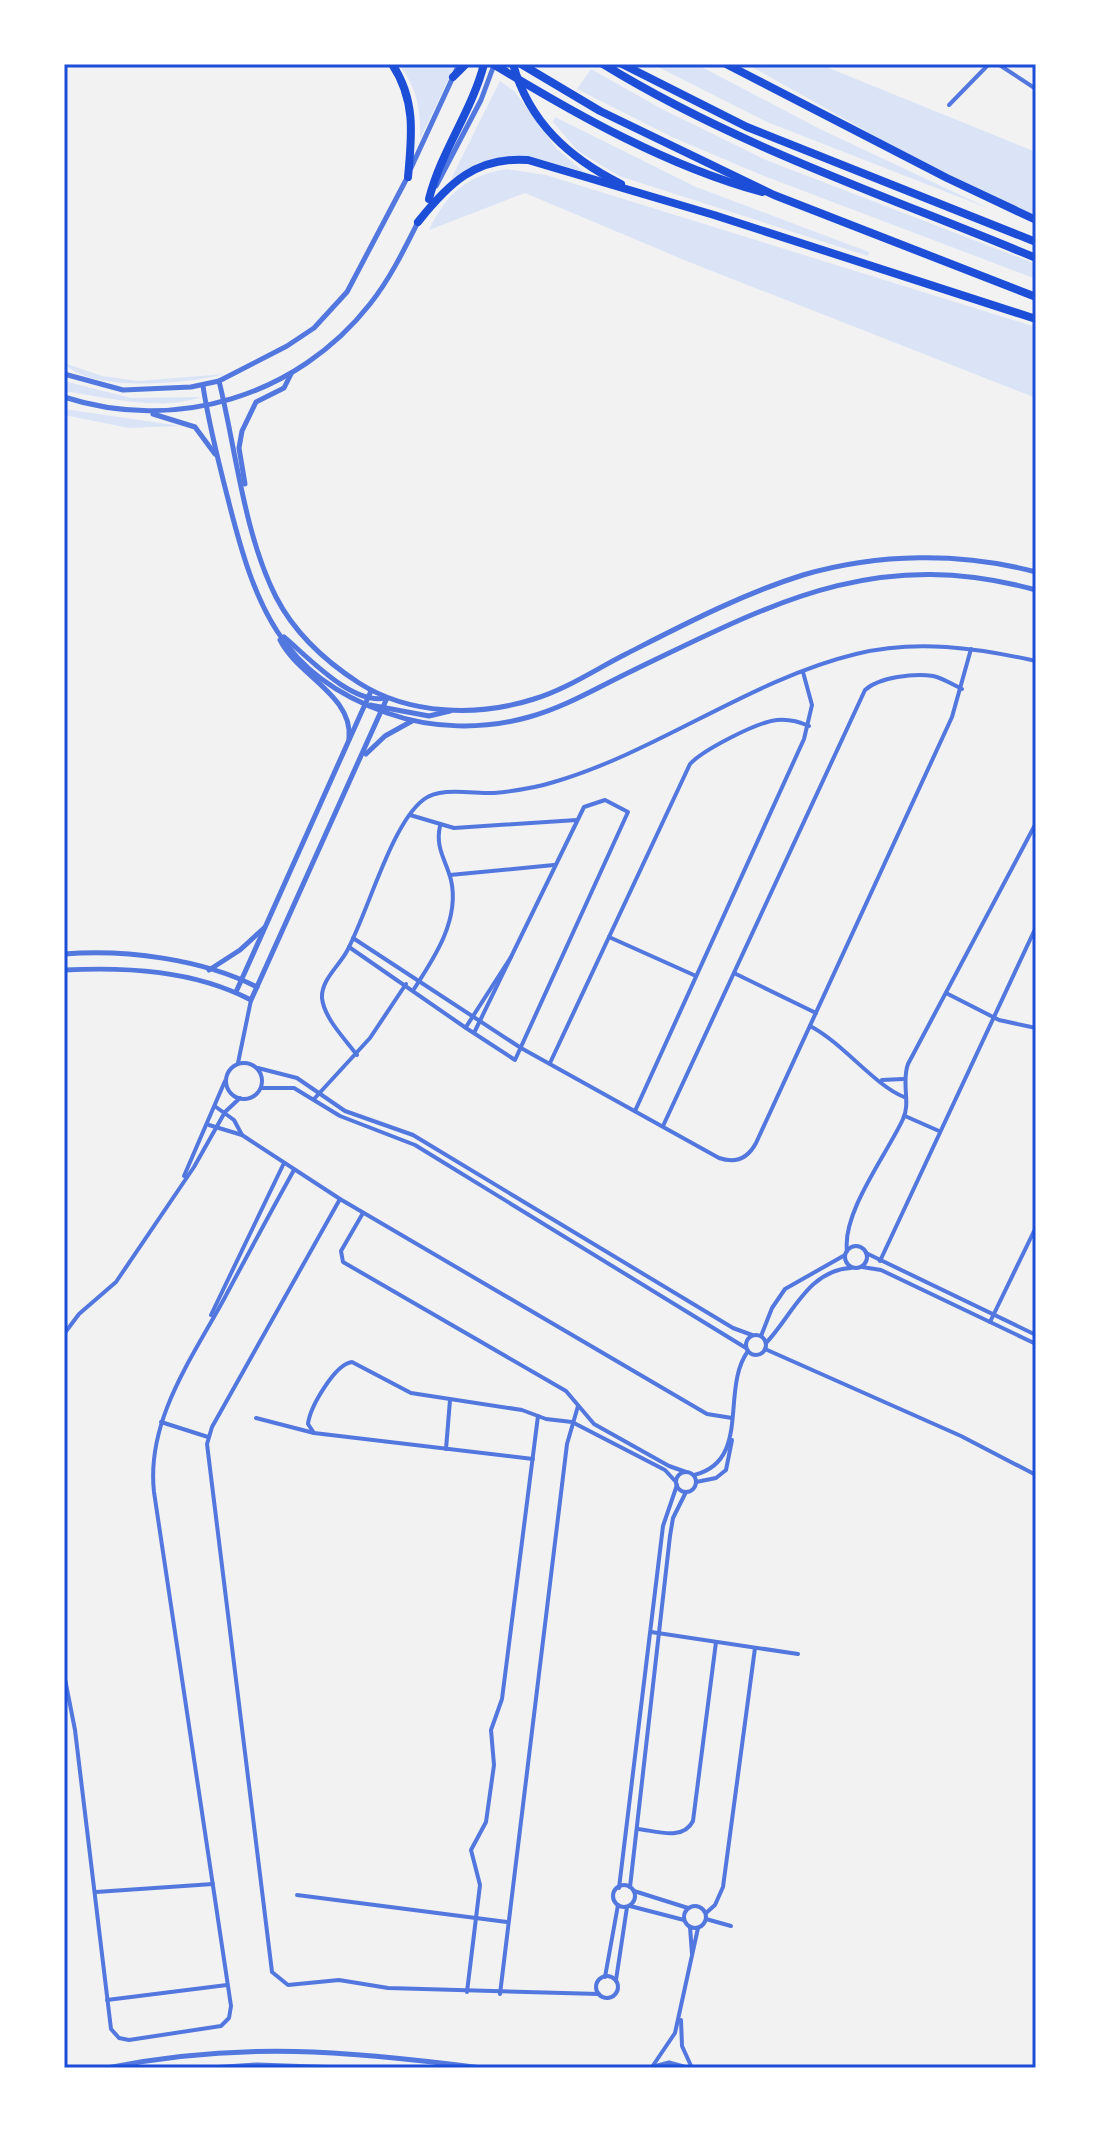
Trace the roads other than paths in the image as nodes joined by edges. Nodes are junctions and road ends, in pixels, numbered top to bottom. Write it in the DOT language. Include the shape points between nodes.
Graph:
graph roads {
  1 [pos="392,64"];
  2 [pos="459,64"];
  3 [pos="466,64"];
  4 [pos="484,64"];
  5 [pos="493,64"];
  6 [pos="513,64"];
  7 [pos="521,64"];
  8 [pos="603,64"];
  9 [pos="622,64"];
  10 [pos="726,64"];
  11 [pos="989,64"];
  12 [pos="998,64"];
  13 [pos="453,77"];
  14 [pos="644,82"];
  15 [pos="1036,89"];
  16 [pos="949,105"];
  17 [pos="408,177"];
  18 [pos="634,191"];
  19 [pos="774,195"];
  20 [pos="429,199"];
  21 [pos="1036,220"];
  22 [pos="418,222"];
  23 [pos="1036,242"];
  24 [pos="1036,258"];
  25 [pos="1036,297"];
  26 [pos="1036,319"];
  27 [pos="291,373"];
  28 [pos="64,374"];
  29 [pos="219,381"];
  30 [pos="203,386"];
  31 [pos="64,397"];
  32 [pos="224,403"];
  33 [pos="206,407"];
  34 [pos="144,412"];
  35 [pos="217,456"];
  36 [pos="245,493"];
  37 [pos="1036,572"];
  38 [pos="1036,590"];
  39 [pos="274,628"];
  40 [pos="971,649"];
  41 [pos="1036,661"];
  42 [pos="803,672"];
  43 [pos="962,689"];
  44 [pos="371,691"];
  45 [pos="387,698"];
  46 [pos="368,699"];
  47 [pos="365,706"];
  48 [pos="383,709"];
  49 [pos="451,710"];
  50 [pos="412,721"];
  51 [pos="809,726"];
  52 [pos="347,746"];
  53 [pos="362,757"];
  54 [pos="409,814"];
  55 [pos="577,820"];
  56 [pos="1036,823"];
  57 [pos="440,826"];
  58 [pos="554,865"];
  59 [pos="450,875"];
  60 [pos="267,925"];
  61 [pos="1036,927"];
  62 [pos="609,937"];
  63 [pos="353,938"];
  64 [pos="349,947"];
  65 [pos="64,954"];
  66 [pos="513,955"];
  67 [pos="64,970"];
  68 [pos="209,970"];
  69 [pos="734,973"];
  70 [pos="696,976"];
  71 [pos="242,980"];
  72 [pos="420,980"];
  73 [pos="406,984"];
  74 [pos="257,987"];
  75 [pos="414,989"];
  76 [pos="236,992"];
  77 [pos="945,992"];
  78 [pos="251,1000"];
  79 [pos="816,1013"];
  80 [pos="473,1017"];
  81 [pos="994,1018"];
  82 [pos="480,1022"];
  83 [pos="810,1026"];
  84 [pos="466,1028"];
  85 [pos="1036,1028"];
  86 [pos="474,1033"];
  87 [pos="521,1048"];
  88 [pos="357,1055"];
  89 [pos="238,1063"];
  90 [pos="550,1063"];
  91 [pos="258,1068"];
  92 [pos="226,1078"];
  93 [pos="903,1079"];
  94 [pos="881,1080"];
  95 [pos="261,1088"];
  96 [pos="319,1094"];
  97 [pos="904,1097"];
  98 [pos="240,1098"];
  99 [pos="314,1099"];
  100 [pos="216,1107"];
  101 [pos="635,1111"];
  102 [pos="225,1112"];
  103 [pos="905,1116"];
  104 [pos="209,1125"];
  105 [pos="663,1126"];
  106 [pos="216,1128"];
  107 [pos="940,1131"];
  108 [pos="242,1135"];
  109 [pos="439,1150"];
  110 [pos="435,1155"];
  111 [pos="284,1164"];
  112 [pos="294,1170"];
  113 [pos="184,1178"];
  114 [pos="340,1199"];
  115 [pos="363,1212"];
  116 [pos="252,1226"];
  117 [pos="1036,1227"];
  118 [pos="261,1231"];
  119 [pos="581,1236"];
  120 [pos="577,1243"];
  121 [pos="846,1253"];
  122 [pos="866,1253"];
  123 [pos="880,1261"];
  124 [pos="862,1267"];
  125 [pos="851,1268"];
  126 [pos="227,1279"];
  127 [pos="233,1282"];
  128 [pos="954,1296"];
  129 [pos="950,1303"];
  130 [pos="994,1315"];
  131 [pos="210,1321"];
  132 [pos="990,1322"];
  133 [pos="64,1334"];
  134 [pos="752,1335"];
  135 [pos="1036,1335"];
  136 [pos="761,1336"];
  137 [pos="1036,1344"];
  138 [pos="766,1346"];
  139 [pos="747,1350"];
  140 [pos="450,1400"];
  141 [pos="578,1406"];
  142 [pos="538,1416"];
  143 [pos="256,1418"];
  144 [pos="732,1418"];
  145 [pos="161,1422"];
  146 [pos="572,1422"];
  147 [pos="731,1430"];
  148 [pos="314,1433"];
  149 [pos="208,1437"];
  150 [pos="446,1449"];
  151 [pos="533,1459"];
  152 [pos="686,1472"];
  153 [pos="694,1475"];
  154 [pos="1036,1475"];
  155 [pos="696,1482"];
  156 [pos="677,1483"];
  157 [pos="686,1492"];
  158 [pos="650,1632"];
  159 [pos="659,1634"];
  160 [pos="716,1642"];
  161 [pos="755,1648"];
  162 [pos="798,1654"];
  163 [pos="64,1674"];
  164 [pos="637,1829"];
  165 [pos="213,1884"];
  166 [pos="619,1888"];
  167 [pos="632,1889"];
  168 [pos="96,1892"];
  169 [pos="297,1895"];
  170 [pos="618,1905"];
  171 [pos="629,1906"];
  172 [pos="688,1908"];
  173 [pos="706,1916"];
  174 [pos="476,1918"];
  175 [pos="684,1920"];
  176 [pos="507,1922"];
  177 [pos="731,1926"];
  178 [pos="690,1927"];
  179 [pos="698,1928"];
  180 [pos="613,1931"];
  181 [pos="623,1933"];
  182 [pos="692,1956"];
  183 [pos="605,1977"];
  184 [pos="616,1980"];
  185 [pos="227,1985"];
  186 [pos="467,1992"];
  187 [pos="500,1994"];
  188 [pos="599,1994"];
  189 [pos="107,2000"];
  190 [pos="681,2014"];
  191 [pos="651,2067"];
  192 [pos="107,2068"];
  193 [pos="210,2068"];
  194 [pos="343,2068"];
  195 [pos="482,2068"];
  196 [pos="690,2068"];
  1 -- 17 [label="highway" via="411,112"];
  2 -- 13 [label="street"];
  3 -- 13 [label="highway"];
  4 -- 20 [label="highway"];
  5 -- 19 [label="highway" via="623,137"];
  5 -- 20 [label="street" via="481,100"];
  6 -- 18 [label="highway" via="530,106 550,134 575,157"];
  7 -- 19 [label="highway" via="628,125"];
  8 -- 14 [label="highway"];
  9 -- 14 [label="highway"];
  10 -- 21 [label="highway"];
  11 -- 16 [label="street"];
  12 -- 15 [label="street"];
  13 -- 17 [label="street"];
  14 -- 23 [label="highway"];
  14 -- 24 [label="highway" via="768,149"];
  17 -- 29 [label="street" via="369,256 331,312 287,346"];
  18 -- 22 [label="highway" via="538,162 497,161 452,182"];
  18 -- 26 [label="highway"];
  19 -- 25 [label="highway"];
  20 -- 22 [label="street"];
  22 -- 27 [label="street" via="370,304 335,342"];
  27 -- 32 [label="street"];
  27 -- 36 [label="street" via="284,388 256,402 241,434"];
  28 -- 30 [label="street" via="123,390"];
  29 -- 30 [label="street"];
  29 -- 32 [label="street"];
  30 -- 33 [label="street"];
  31 -- 34 [label="street" via="106,409"];
  32 -- 33 [label="street"];
  32 -- 36 [label="street"];
  33 -- 34 [label="street"];
  33 -- 35 [label="street"];
  34 -- 35 [label="street" via="195,427"];
  35 -- 39 [label="street" via="245,566"];
  36 -- 44 [label="street" via="260,560 289,618 325,659"];
  37 -- 49 [label="street" via="923,557 841,565 755,593 536,699"];
  38 -- 50 [label="street" via="924,575 843,582 773,604 528,718 480,726"];
  39 -- 46 [label="street" via="325,673"];
  39 -- 47 [label="street" via="322,679"];
  39 -- 52 [label="street" via="287,654 343,708 349,724"];
  40 -- 41 [label="street"];
  40 -- 42 [label="street" via="883,649"];
  40 -- 43 [label="street"];
  42 -- 51 [label="street" via="811,697"];
  42 -- 54 [label="street" via="595,768 515,790 435,794"];
  43 -- 69 [label="street" via="925,676 881,681 865,690"];
  43 -- 79 [label="street"];
  44 -- 45 [label="street"];
  44 -- 46 [label="street"];
  45 -- 46 [label="street"];
  45 -- 48 [label="street"];
  45 -- 49 [label="street"];
  46 -- 47 [label="street"];
  47 -- 48 [label="street"];
  47 -- 52 [label="street"];
  48 -- 49 [label="street" via="429,716"];
  48 -- 50 [label="street"];
  48 -- 53 [label="street"];
  50 -- 53 [label="street"];
  51 -- 62 [label="street" via="773,720 693,760"];
  51 -- 70 [label="street"];
  52 -- 60 [label="street"];
  53 -- 74 [label="street"];
  54 -- 57 [label="street"];
  54 -- 63 [label="street"];
  55 -- 57 [label="street"];
  55 -- 58 [label="street"];
  55 -- 87 [label="street" via="587,805 600,800 628,812"];
  56 -- 77 [label="street"];
  57 -- 59 [label="street" via="439,849"];
  58 -- 59 [label="street"];
  58 -- 66 [label="street"];
  59 -- 72 [label="street" via="448,925"];
  60 -- 68 [label="street"];
  60 -- 71 [label="street"];
  61 -- 81 [label="street"];
  62 -- 70 [label="street"];
  62 -- 90 [label="street"];
  63 -- 64 [label="street"];
  63 -- 72 [label="street"];
  64 -- 73 [label="street"];
  64 -- 88 [label="street" via="325,983 322,999"];
  65 -- 68 [label="street" via="127,956"];
  66 -- 80 [label="street"];
  66 -- 82 [label="street"];
  67 -- 76 [label="street" via="166,973"];
  68 -- 71 [label="street"];
  69 -- 79 [label="street"];
  69 -- 105 [label="street"];
  70 -- 101 [label="street"];
  71 -- 74 [label="street"];
  71 -- 76 [label="street"];
  72 -- 75 [label="street"];
  72 -- 80 [label="street"];
  73 -- 75 [label="street"];
  73 -- 88 [label="street"];
  74 -- 78 [label="street"];
  75 -- 84 [label="street"];
  76 -- 78 [label="street"];
  77 -- 81 [label="street"];
  77 -- 93 [label="street"];
  78 -- 89 [label="street"];
  79 -- 83 [label="street"];
  80 -- 82 [label="street"];
  80 -- 84 [label="street"];
  81 -- 85 [label="street"];
  81 -- 107 [label="street"];
  82 -- 86 [label="street"];
  82 -- 87 [label="street"];
  83 -- 94 [label="street"];
  83 -- 105 [label="street" via="747,1155 724,1160"];
  84 -- 86 [label="street"];
  86 -- 87 [label="street" via="515,1060"];
  87 -- 90 [label="street"];
  88 -- 96 [label="street"];
  89 -- 91 [label="street"];
  89 -- 92 [label="street"];
  90 -- 101 [label="street"];
  91 -- 95 [label="street"];
  91 -- 96 [label="street" via="288,1075"];
  92 -- 98 [label="street" via="228,1089"];
  92 -- 100 [label="street"];
  93 -- 94 [label="street"];
  93 -- 97 [label="street"];
  94 -- 97 [label="street"];
  95 -- 98 [label="street" via="250,1098"];
  95 -- 99 [label="street" via="288,1086"];
  96 -- 99 [label="street"];
  96 -- 109 [label="street" via="345,1111 398,1128"];
  97 -- 103 [label="street"];
  98 -- 102 [label="street"];
  99 -- 110 [label="street" via="340,1116"];
  100 -- 102 [label="street"];
  100 -- 104 [label="street"];
  101 -- 105 [label="street"];
  102 -- 106 [label="street"];
  102 -- 108 [label="street"];
  103 -- 107 [label="street"];
  103 -- 121 [label="street" via="849,1227"];
  104 -- 106 [label="street"];
  104 -- 113 [label="street"];
  106 -- 108 [label="street"];
  106 -- 113 [label="street"];
  107 -- 123 [label="street"];
  108 -- 111 [label="street"];
  109 -- 110 [label="street"];
  109 -- 119 [label="street"];
  110 -- 120 [label="street"];
  111 -- 112 [label="street"];
  111 -- 116 [label="street"];
  112 -- 114 [label="street"];
  112 -- 118 [label="street"];
  113 -- 133 [label="street" via="116,1282"];
  114 -- 115 [label="street"];
  114 -- 149 [label="street"];
  115 -- 141 [label="street" via="341,1251 343,1262 566,1391"];
  115 -- 144 [label="street" via="707,1414"];
  116 -- 118 [label="street"];
  116 -- 126 [label="street"];
  117 -- 130 [label="street"];
  118 -- 127 [label="street"];
  119 -- 120 [label="street"];
  119 -- 134 [label="street"];
  120 -- 139 [label="street"];
  121 -- 122 [label="street" via="856,1246"];
  121 -- 125 [label="street"];
  121 -- 136 [label="street" via="785,1289"];
  122 -- 123 [label="street"];
  122 -- 124 [label="street"];
  123 -- 128 [label="street"];
  124 -- 125 [label="street"];
  124 -- 129 [label="street" via="881,1270"];
  125 -- 138 [label="street" via="817,1281"];
  126 -- 127 [label="street"];
  126 -- 131 [label="street"];
  127 -- 131 [label="street"];
  128 -- 129 [label="street"];
  128 -- 130 [label="street"];
  129 -- 132 [label="street"];
  130 -- 132 [label="street"];
  130 -- 135 [label="street"];
  131 -- 145 [label="street"];
  132 -- 137 [label="street"];
  134 -- 136 [label="street"];
  134 -- 139 [label="street"];
  136 -- 138 [label="street"];
  138 -- 139 [label="street" via="755,1355"];
  138 -- 154 [label="street"];
  139 -- 144 [label="street" via="736,1374"];
  140 -- 142 [label="street"];
  140 -- 148 [label="street" via="411,1393 348,1362 338,1368 309,1417"];
  140 -- 150 [label="street"];
  141 -- 146 [label="street"];
  141 -- 152 [label="street" via="594,1424"];
  142 -- 146 [label="street"];
  142 -- 151 [label="street"];
  143 -- 148 [label="street"];
  144 -- 147 [label="street"];
  145 -- 149 [label="street"];
  145 -- 165 [label="street" via="153,1480"];
  146 -- 156 [label="street" via="665,1470"];
  146 -- 176 [label="street"];
  147 -- 153 [label="street" via="722,1458"];
  147 -- 155 [label="street" via="726,1470"];
  148 -- 150 [label="street"];
  149 -- 186 [label="street" via="272,1972 288,1985 339,1980"];
  150 -- 151 [label="street"];
  151 -- 174 [label="street" via="502,1699 491,1730 494,1765 488,1809 484,1831 471,1850 479,1879"];
  152 -- 153 [label="street"];
  152 -- 156 [label="street"];
  153 -- 155 [label="street"];
  155 -- 157 [label="street"];
  156 -- 157 [label="street"];
  156 -- 158 [label="street" via="664,1517"];
  157 -- 159 [label="street" via="671,1527"];
  158 -- 159 [label="street"];
  158 -- 166 [label="street"];
  159 -- 160 [label="street"];
  159 -- 164 [label="street"];
  160 -- 161 [label="street"];
  160 -- 164 [label="street" via="692,1825 677,1834"];
  161 -- 162 [label="street"];
  161 -- 173 [label="street" via="723,1887"];
  163 -- 168 [label="street"];
  164 -- 167 [label="street"];
  165 -- 168 [label="street"];
  165 -- 185 [label="street"];
  166 -- 167 [label="street"];
  166 -- 170 [label="street" via="614,1897"];
  167 -- 171 [label="street" via="634,1901"];
  167 -- 172 [label="street"];
  168 -- 189 [label="street"];
  169 -- 174 [label="street"];
  170 -- 171 [label="street"];
  170 -- 180 [label="street"];
  171 -- 175 [label="street"];
  171 -- 181 [label="street"];
  172 -- 173 [label="street" via="700,1906"];
  172 -- 175 [label="street"];
  173 -- 177 [label="street"];
  173 -- 179 [label="street"];
  174 -- 176 [label="street"];
  174 -- 186 [label="street"];
  175 -- 178 [label="street"];
  176 -- 187 [label="street"];
  178 -- 179 [label="street"];
  178 -- 182 [label="street"];
  179 -- 182 [label="street"];
  180 -- 181 [label="street"];
  180 -- 183 [label="street"];
  181 -- 184 [label="street"];
  182 -- 190 [label="street"];
  183 -- 184 [label="street"];
  183 -- 188 [label="street" via="597,1985"];
  184 -- 188 [label="street" via="615,1995"];
  185 -- 189 [label="street"];
  185 -- 189 [label="street" via="231,2014 221,2026 129,2040 113,2032"];
  186 -- 187 [label="street"];
  187 -- 188 [label="street"];
  190 -- 191 [label="street" via="675,2033"];
  190 -- 196 [label="street" via="682,2046"];
  191 -- 196 [label="street" via="669,2063"];
  192 -- 195 [label="street" via="214,2051 306,2049"];
  193 -- 194 [label="street"];
}
